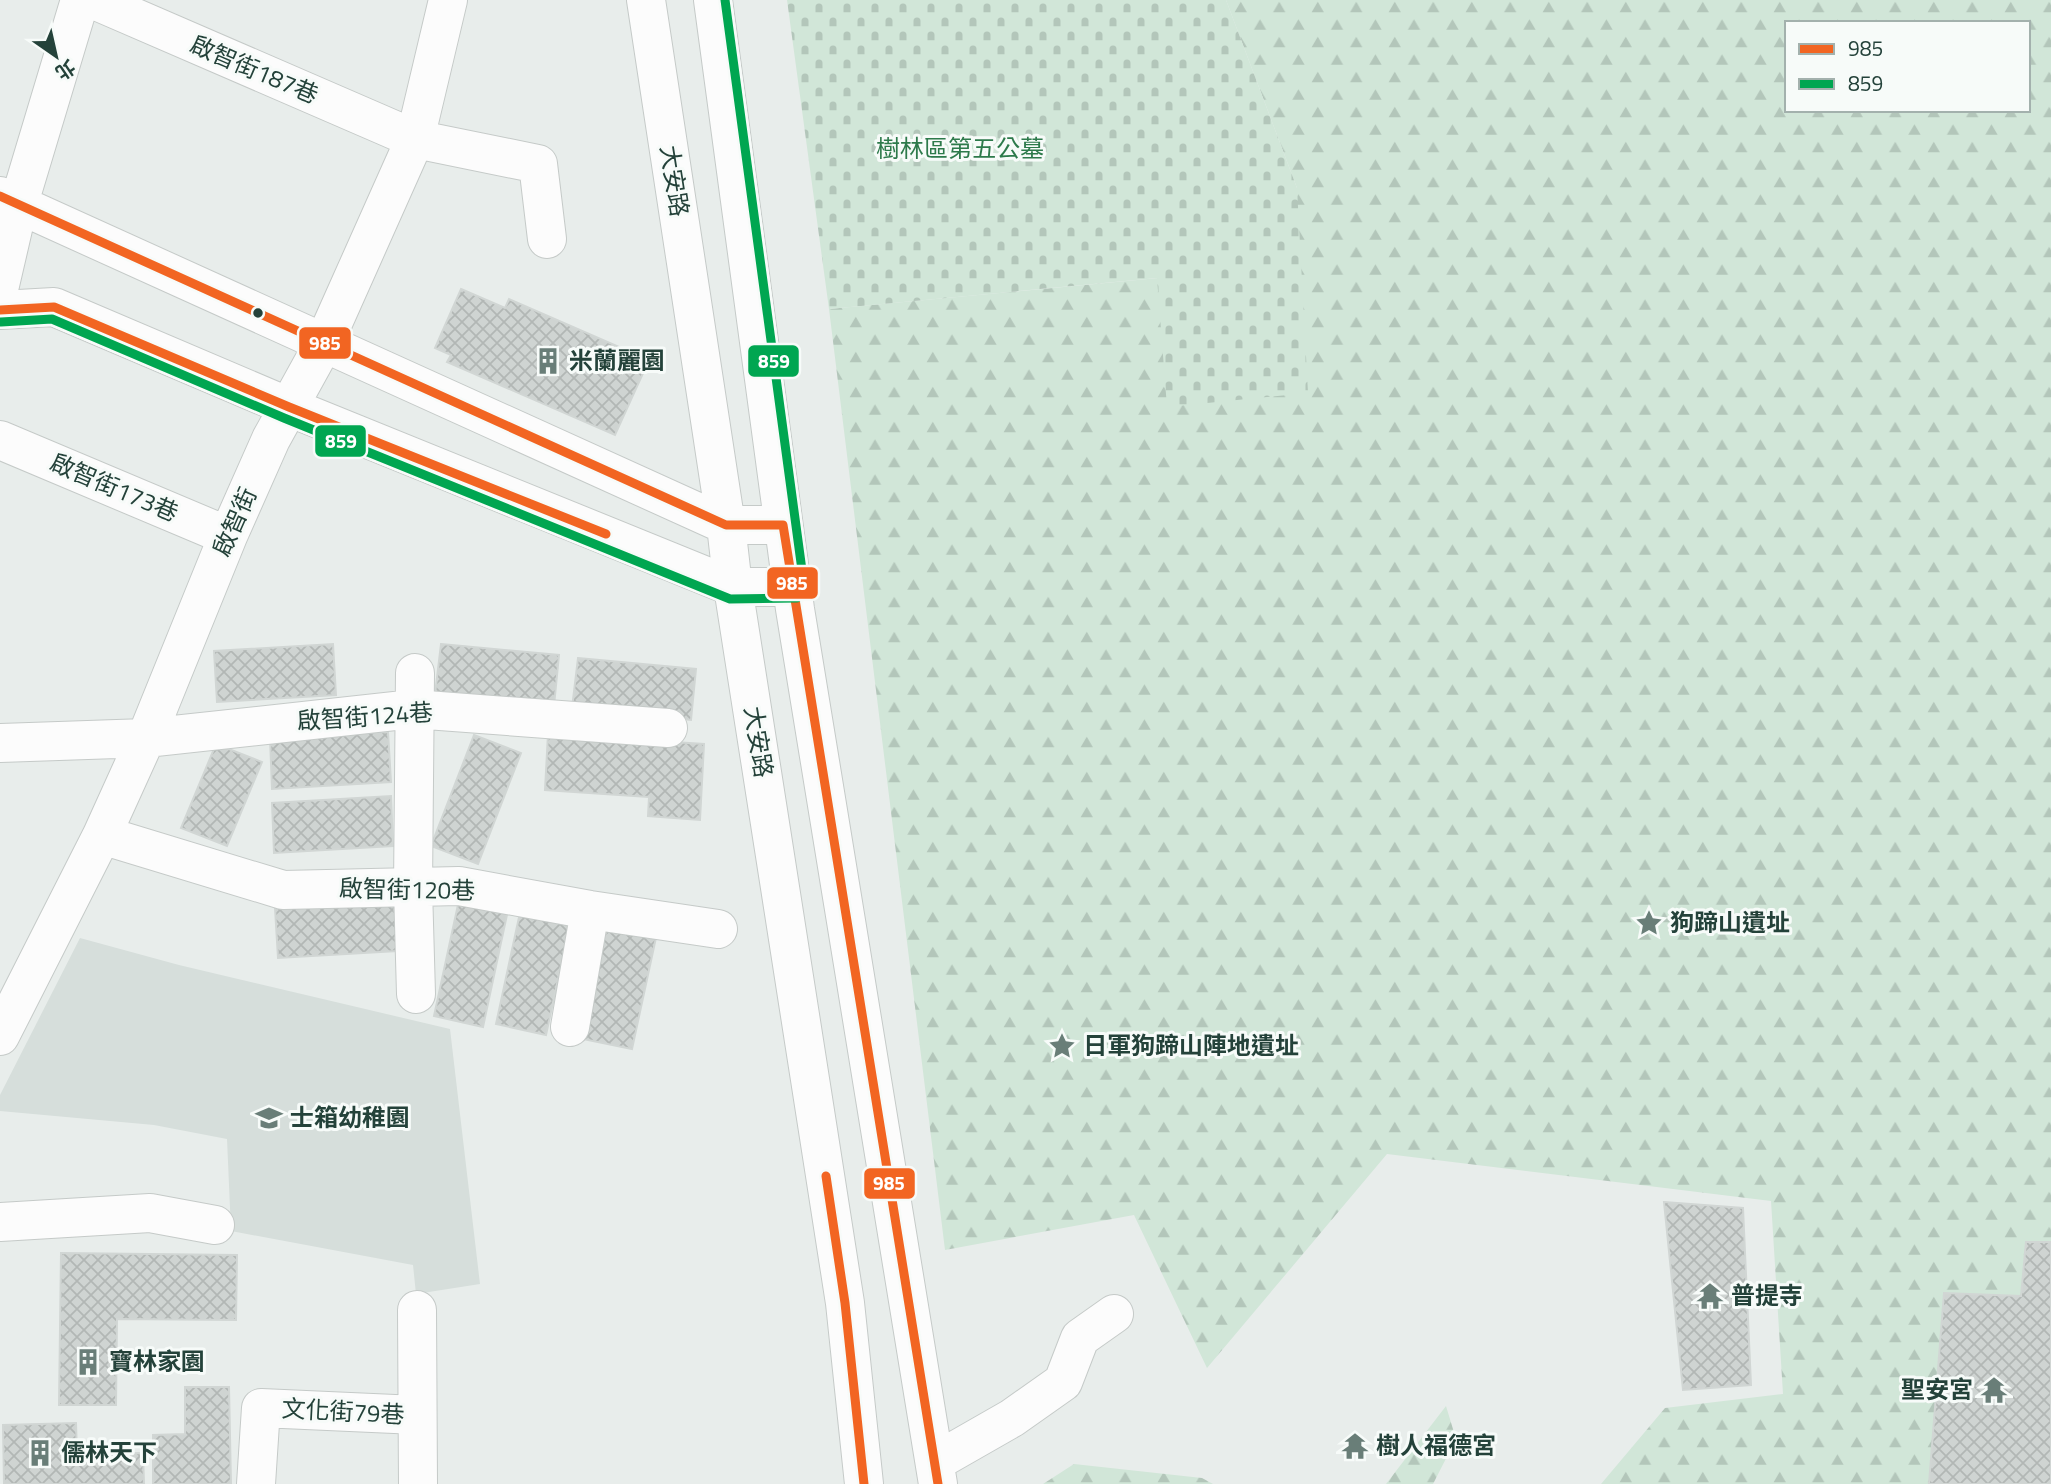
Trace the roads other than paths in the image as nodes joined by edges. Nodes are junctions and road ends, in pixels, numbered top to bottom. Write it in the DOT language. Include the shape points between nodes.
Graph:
graph roads {
  1 [pos="80,0"];
  2 [pos="94,0"];
  3 [pos="447,0"];
  4 [pos="646,0"];
  5 [pos="713,0"];
  6 [pos="415,139"];
  7 [pos="10,199"];
  8 [pos="547,239"];
  9 [pos="0,285"];
  10 [pos="0,310"];
  11 [pos="324,343"];
  12 [pos="289,407"];
  13 [pos="0,440"];
  14 [pos="783,524"];
  15 [pos="726,525"];
  16 [pos="228,536"];
  17 [pos="733,587"];
  18 [pos="792,587"];
  19 [pos="414,691"];
  20 [pos="668,728"];
  21 [pos="146,737"];
  22 [pos="0,743"];
  23 [pos="102,835"];
  24 [pos="413,888"];
  25 [pos="590,910"];
  26 [pos="718,929"];
  27 [pos="416,994"];
  28 [pos="570,1027"];
  29 [pos="0,1036"];
  30 [pos="0,1223"];
  31 [pos="215,1224"];
  32 [pos="416,1310"];
  33 [pos="1114,1314"];
  34 [pos="417,1415"];
  35 [pos="937,1473"];
  36 [pos="256,1484"];
  37 [pos="418,1484"];
  38 [pos="864,1484"];
  1 -- 7 [label="street"];
  2 -- 6 [label="street, 啟智街187巷"];
  3 -- 6 [label="street, 啟智街"];
  4 -- 15 [label="street, 大安路"];
  5 -- 14 [label="street"];
  6 -- 8 [label="street, 啟智街187巷" via="538,164"];
  6 -- 11 [label="street, 啟智街"];
  7 -- 9 [label="street"];
  7 -- 11 [label="street"];
  10 -- 12 [label="street" via="54,306"];
  11 -- 12 [label="street, 啟智街"];
  11 -- 15 [label="street"];
  12 -- 16 [label="street, 啟智街"];
  12 -- 17 [label="street"];
  13 -- 16 [label="street, 啟智街173巷"];
  14 -- 15 [label="street"];
  14 -- 18 [label="street"];
  15 -- 17 [label="street, 大安路"];
  16 -- 21 [label="street, 啟智街"];
  17 -- 18 [label="street"];
  17 -- 38 [label="street, 大安路" via="845,1303"];
  18 -- 35 [label="street"];
  19 -- 20 [label="street, 啟智街124巷"];
  19 -- 21 [label="street, 啟智街124巷"];
  19 -- 24 [label="street"];
  21 -- 22 [label="street, 啟智街124巷"];
  21 -- 23 [label="street, 啟智街"];
  23 -- 24 [label="street, 啟智街120巷" via="283,890"];
  23 -- 29 [label="street, 啟智街"];
  24 -- 25 [label="street, 啟智街120巷" via="459,886"];
  24 -- 27 [label="street"];
  25 -- 26 [label="street, 啟智街120巷"];
  25 -- 28 [label="street"];
  30 -- 31 [label="street" via="150,1213"];
  32 -- 34 [label="street"];
  33 -- 35 [label="street" via="1080,1338 1063,1382"];
  34 -- 36 [label="street, 文化街79巷" via="261,1408"];
  34 -- 37 [label="street"];
}
